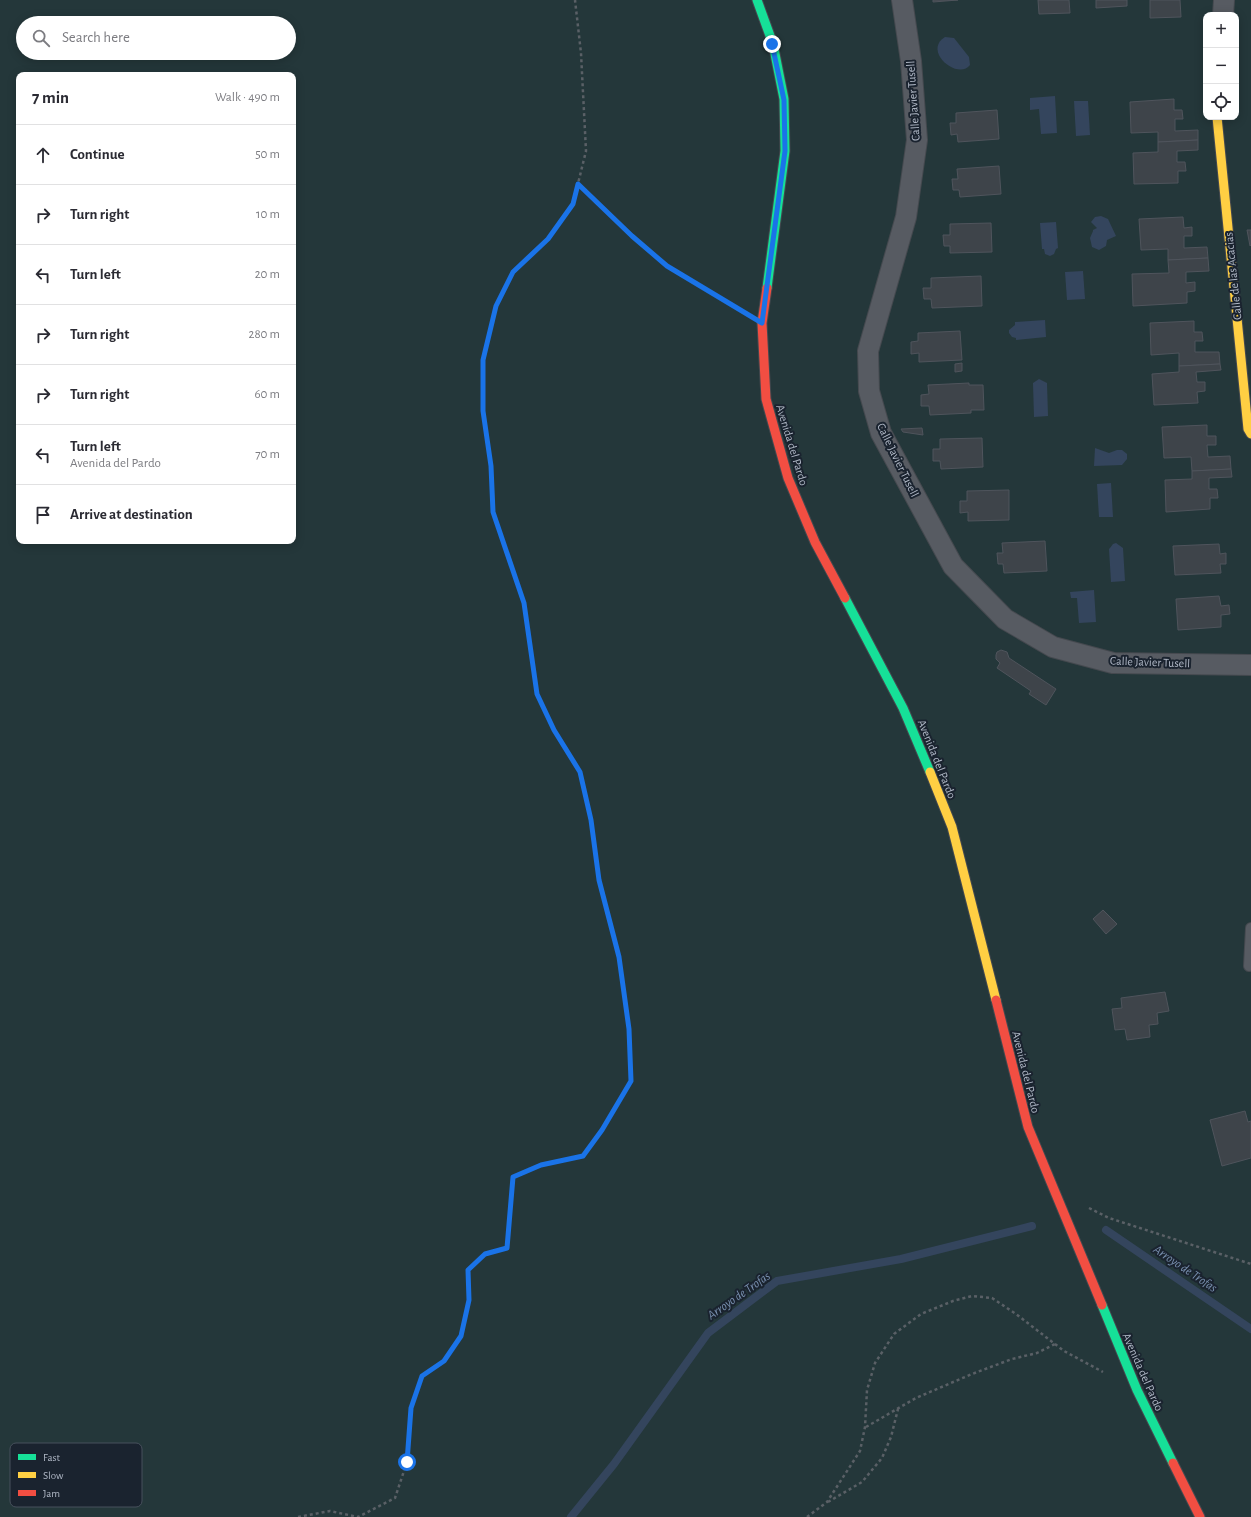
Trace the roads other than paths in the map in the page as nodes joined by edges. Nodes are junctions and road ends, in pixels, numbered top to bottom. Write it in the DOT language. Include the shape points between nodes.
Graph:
graph roads {
  1 [pos="757,0"];
  2 [pos="902,0"];
  3 [pos="1224,0"];
  4 [pos="1223,12"];
  5 [pos="1217,120"];
  6 [pos="1251,434"];
  7 [pos="1251,665"];
  8 [pos="1251,928"];
  9 [pos="1249,966"];
  10 [pos="1200,1517"];
  1 -- 10 [label="street, Avenida del Pardo" via="772,44 784,100 785,151 762,323 766,400 788,478 815,542 903,708 952,827 1028,1127 1137,1390"];
  2 -- 7 [label="street, Calle Javier Tusell" via="911,61 917,140 906,216 868,351 869,391 881,433 953,566 1005,619 1053,646 1113,663"];
  3 -- 4 [label="street"];
  5 -- 6 [label="street, Calle de las Acacias" via="1248,429"];
  8 -- 9 [label="lane"];
}
